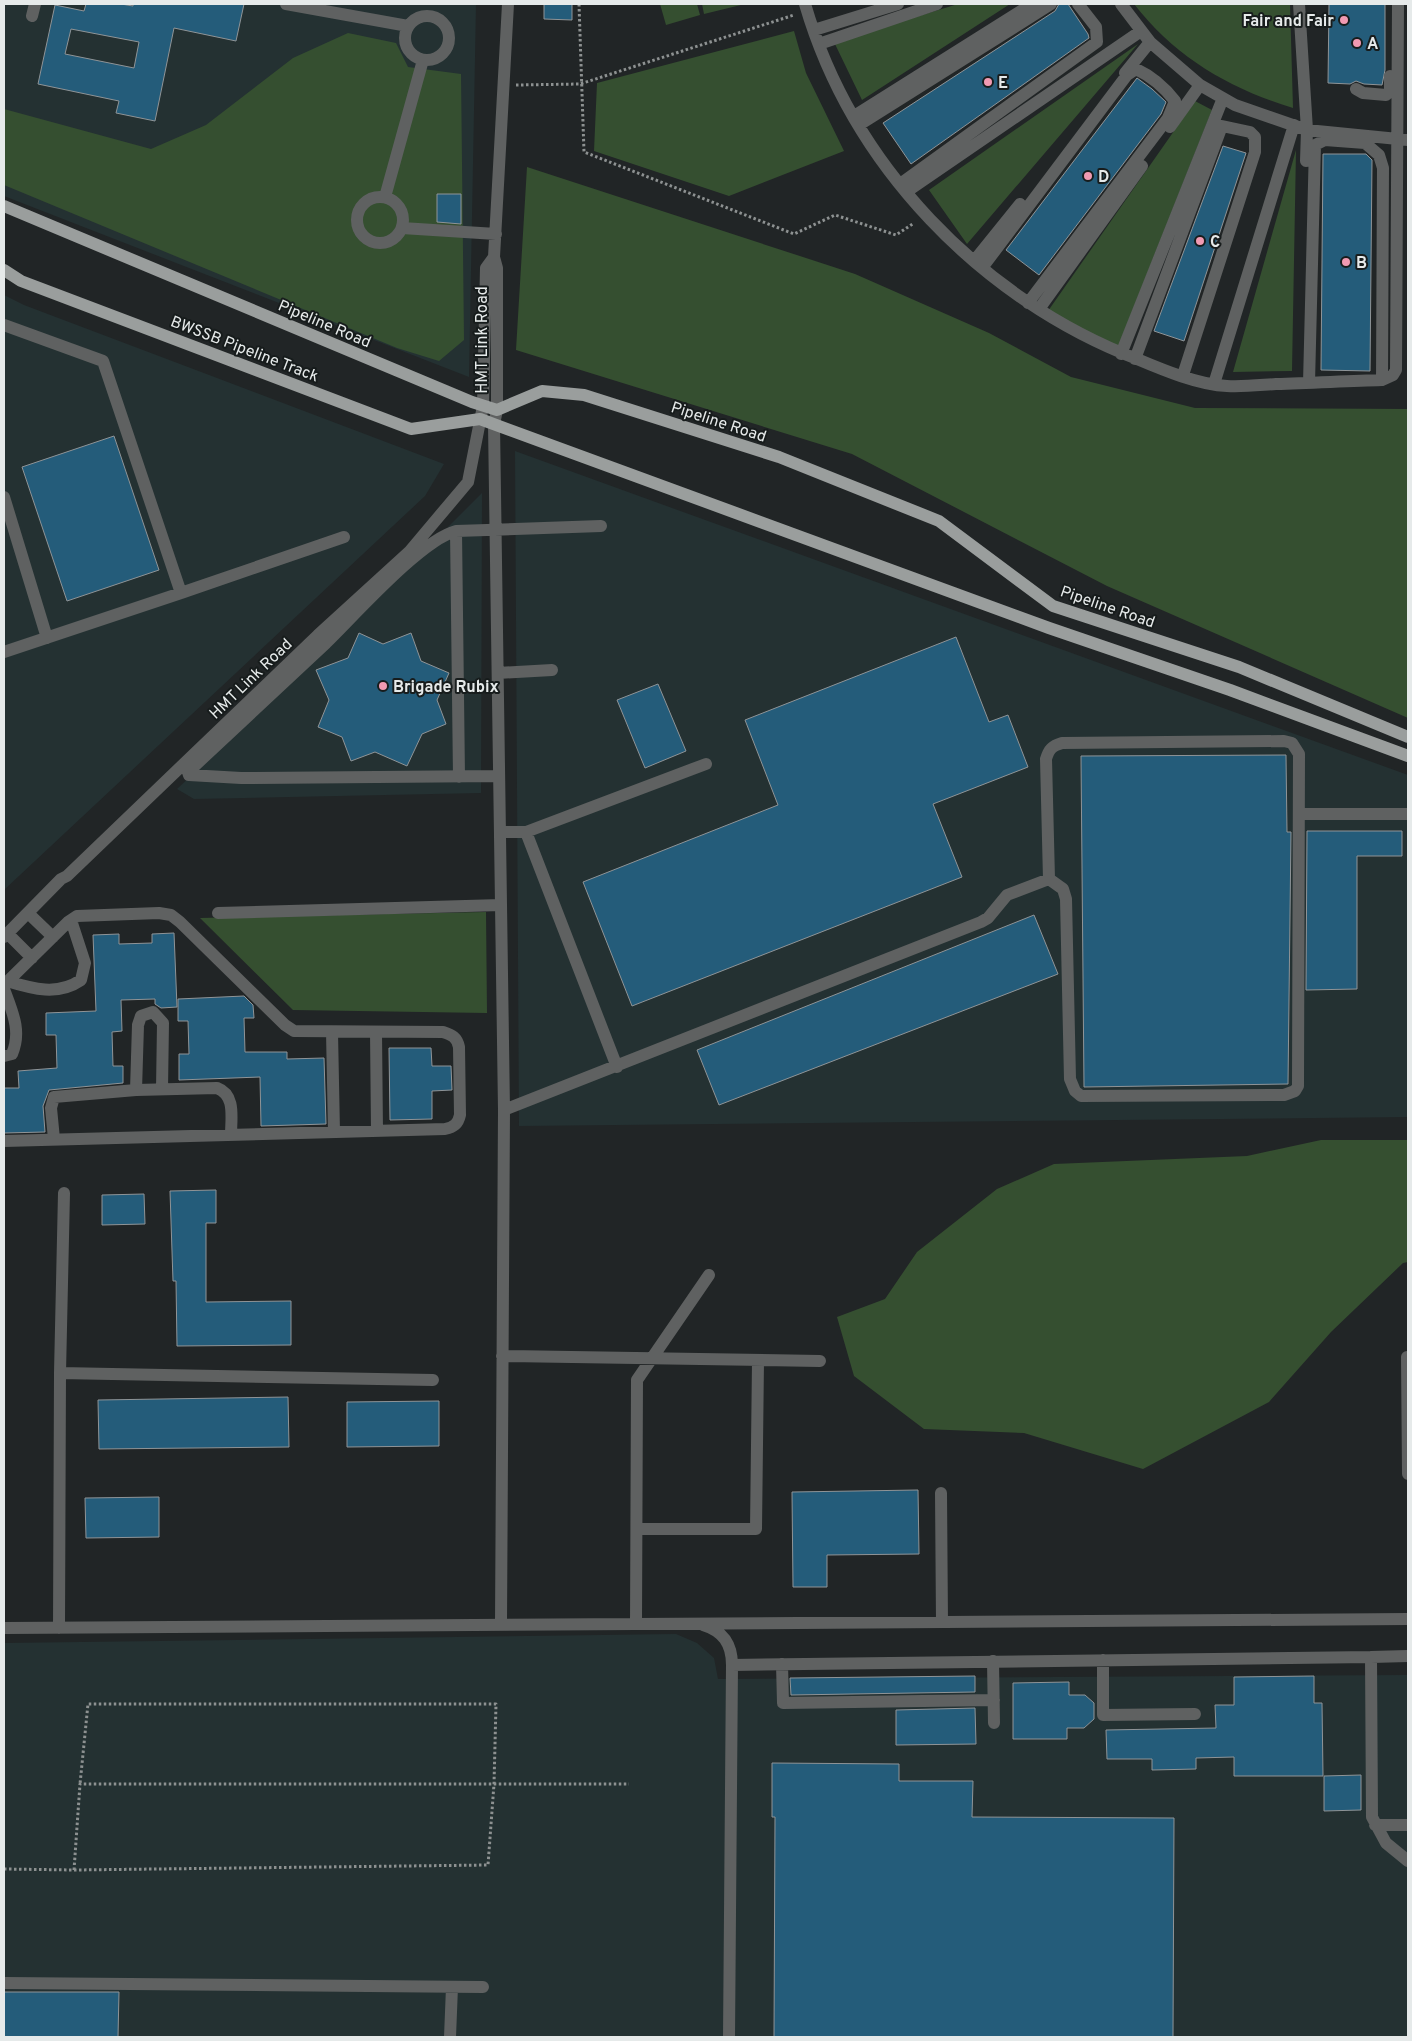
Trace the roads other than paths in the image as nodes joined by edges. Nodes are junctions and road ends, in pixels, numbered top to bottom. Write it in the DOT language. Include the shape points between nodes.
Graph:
graph roads {
  1 [pos="286,4"];
  2 [pos="508,4"];
  3 [pos="898,4"];
  4 [pos="937,4"];
  5 [pos="1032,4"];
  6 [pos="1051,4"];
  7 [pos="1078,4"];
  8 [pos="1121,4"];
  9 [pos="1299,4"];
  10 [pos="1390,4"];
  11 [pos="1398,4"];
  12 [pos="806,7"];
  13 [pos="408,26"];
  14 [pos="814,30"];
  15 [pos="1142,31"];
  16 [pos="1150,42"];
  17 [pos="819,44"];
  18 [pos="423,60"];
  19 [pos="1200,85"];
  20 [pos="1356,89"];
  21 [pos="1223,98"];
  22 [pos="856,120"];
  23 [pos="1294,125"];
  24 [pos="1307,130"];
  25 [pos="1403,139"];
  26 [pos="903,188"];
  27 [pos="385,197"];
  28 [pos="4,206"];
  29 [pos="402,228"];
  30 [pos="496,234"];
  31 [pos="494,257"];
  32 [pos="978,264"];
  33 [pos="4,270"];
  34 [pos="1033,306"];
  35 [pos="4,324"];
  36 [pos="1121,354"];
  37 [pos="1135,359"];
  38 [pos="1183,375"];
  39 [pos="1382,380"];
  40 [pos="1305,383"];
  41 [pos="1214,384"];
  42 [pos="482,406"];
  43 [pos="496,410"];
  44 [pos="480,419"];
  45 [pos="494,424"];
  46 [pos="4,496"];
  47 [pos="601,526"];
  48 [pos="496,530"];
  49 [pos="456,531"];
  50 [pos="344,537"];
  51 [pos="181,593"];
  52 [pos="47,638"];
  53 [pos="322,639"];
  54 [pos="4,652"];
  55 [pos="552,670"];
  56 [pos="498,673"];
  57 [pos="285,675"];
  58 [pos="1408,737"];
  59 [pos="1408,756"];
  60 [pos="706,764"];
  61 [pos="500,776"];
  62 [pos="459,777"];
  63 [pos="1300,814"];
  64 [pos="1408,814"];
  65 [pos="500,832"];
  66 [pos="526,832"];
  67 [pos="1049,879"];
  68 [pos="501,905"];
  69 [pos="28,913"];
  70 [pos="218,913"];
  71 [pos="71,920"];
  72 [pos="6,935"];
  73 [pos="53,937"];
  74 [pos="32,958"];
  75 [pos="5,985"];
  76 [pos="332,1032"];
  77 [pos="376,1032"];
  78 [pos="4,1056"];
  79 [pos="617,1067"];
  80 [pos="162,1089"];
  81 [pos="136,1090"];
  82 [pos="504,1110"];
  83 [pos="377,1131"];
  84 [pos="334,1132"];
  85 [pos="232,1135"];
  86 [pos="54,1139"];
  87 [pos="4,1141"];
  88 [pos="64,1193"];
  89 [pos="709,1275"];
  90 [pos="502,1356"];
  91 [pos="1407,1357"];
  92 [pos="652,1359"];
  93 [pos="758,1361"];
  94 [pos="820,1361"];
  95 [pos="60,1373"];
  96 [pos="433,1380"];
  97 [pos="1408,1474"];
  98 [pos="941,1493"];
  99 [pos="638,1529"];
  100 [pos="1408,1619"];
  101 [pos="942,1622"];
  102 [pos="501,1624"];
  103 [pos="636,1624"];
  104 [pos="700,1624"];
  105 [pos="4,1628"];
  106 [pos="59,1628"];
  107 [pos="1408,1656"];
  108 [pos="1371,1657"];
  109 [pos="1103,1660"];
  110 [pos="993,1662"];
  111 [pos="782,1664"];
  112 [pos="732,1665"];
  113 [pos="994,1700"];
  114 [pos="1195,1714"];
  115 [pos="994,1723"];
  116 [pos="1375,1825"];
  117 [pos="1408,1825"];
  118 [pos="1408,1861"];
  119 [pos="4,1983"];
  120 [pos="452,1987"];
  121 [pos="482,1987"];
  122 [pos="450,2037"];
  123 [pos="729,2037"];
  1 -- 13 [label="street"];
  2 -- 30 [label="street"];
  3 -- 14 [label="street"];
  4 -- 17 [label="street"];
  5 -- 22 [label="street"];
  6 -- 22 [label="street"];
  7 -- 26 [label="street" via="1096,27 1098,42"];
  8 -- 15 [label="street"];
  9 -- 24 [label="street"];
  10 -- 20 [label="street" via="1390,91 1386,95 1363,93"];
  11 -- 25 [label="street"];
  12 -- 14 [label="street"];
  13 -- 18 [label="street" via="407,47 416,58"];
  13 -- 18 [label="street" via="419,17 434,17 449,32 448,47 444,53 431,60"];
  14 -- 17 [label="street"];
  15 -- 16 [label="street"];
  15 -- 26 [label="street"];
  16 -- 19 [label="street"];
  16 -- 32 [label="street"];
  17 -- 22 [label="street"];
  18 -- 27 [label="street"];
  19 -- 21 [label="street"];
  19 -- 34 [label="street"];
  21 -- 23 [label="street"];
  21 -- 36 [label="street"];
  22 -- 26 [label="street"];
  23 -- 24 [label="street"];
  23 -- 41 [label="street"];
  24 -- 25 [label="street"];
  24 -- 40 [label="street"];
  25 -- 39 [label="street" via="1396,370"];
  26 -- 32 [label="street" via="926,215"];
  27 -- 29 [label="street" via="392,199 401,209"];
  27 -- 29 [label="street" via="370,198 359,208 356,223 359,231 377,243 392,240"];
  28 -- 42 [label="main road, Pipeline Road"];
  29 -- 30 [label="street"];
  30 -- 31 [label="street"];
  31 -- 42 [label="street, HMT Link Road" via="486,268"];
  31 -- 43 [label="street, HMT Link Road" via="497,268"];
  32 -- 34 [label="street"];
  32 -- 34 [label="street" via="1127,75 1136,69 1168,91 1175,101 1168,118"];
  33 -- 44 [label="main road, BWSSB Pipeline Track" via="21,281 411,429"];
  34 -- 36 [label="street"];
  35 -- 51 [label="street" via="103,361"];
  36 -- 37 [label="street"];
  37 -- 38 [label="street"];
  37 -- 38 [label="street" via="1222,126 1250,132 1255,137 1255,152"];
  38 -- 41 [label="street"];
  39 -- 40 [label="street"];
  39 -- 40 [label="street" via="1383,168 1379,155 1365,143 1325,140 1315,145"];
  40 -- 41 [label="street"];
  42 -- 43 [label="main road, Pipeline Road"];
  42 -- 44 [label="street, HMT Link Road"];
  43 -- 45 [label="street, HMT Link Road"];
  43 -- 58 [label="main road, Pipeline Road" via="542,391 584,395 779,457 939,520 1053,606 1239,667"];
  44 -- 45 [label="main road"];
  44 -- 53 [label="street, HMT Link Road" via="468,482 409,552"];
  45 -- 48 [label="street, HMT Link Road"];
  45 -- 59 [label="main road"];
  46 -- 52 [label="street"];
  47 -- 48 [label="street"];
  48 -- 49 [label="street"];
  48 -- 56 [label="street, HMT Link Road"];
  49 -- 53 [label="street" via="440,538 411,560"];
  49 -- 62 [label="street"];
  50 -- 51 [label="street"];
  51 -- 52 [label="street"];
  52 -- 54 [label="street"];
  53 -- 57 [label="street, HMT Link Road"];
  55 -- 56 [label="street"];
  56 -- 61 [label="street, HMT Link Road"];
  57 -- 62 [label="street" via="188,772 189,775 241,778"];
  57 -- 69 [label="street, HMT Link Road" via="61,879"];
  60 -- 66 [label="street"];
  61 -- 62 [label="street"];
  61 -- 65 [label="street, HMT Link Road"];
  63 -- 64 [label="street"];
  63 -- 67 [label="street" via="1299,754 1292,743 1062,743 1053,746 1046,760"];
  63 -- 67 [label="street" via="1299,1080 1295,1091 1290,1094 1088,1097 1075,1091 1070,1079 1066,899 1063,889"];
  65 -- 66 [label="street"];
  65 -- 68 [label="street, HMT Link Road"];
  66 -- 79 [label="street"];
  67 -- 79 [label="street" via="1007,895 981,922"];
  68 -- 70 [label="street"];
  68 -- 82 [label="street, HMT Link Road"];
  69 -- 72 [label="street, HMT Link Road"];
  69 -- 73 [label="street"];
  71 -- 73 [label="street"];
  71 -- 75 [label="street" via="85,962 82,980 70,987 40,990"];
  71 -- 76 [label="street" via="86,914 171,915 285,1025 304,1033"];
  72 -- 74 [label="street"];
  73 -- 74 [label="street"];
  74 -- 75 [label="street"];
  75 -- 78 [label="street" via="16,1024 16,1044 12,1054"];
  76 -- 77 [label="street"];
  76 -- 84 [label="street"];
  77 -- 83 [label="street"];
  77 -- 83 [label="street" via="443,1032 457,1039 460,1115 453,1127 445,1129"];
  79 -- 82 [label="street"];
  80 -- 81 [label="street"];
  80 -- 81 [label="street" via="163,1023 153,1012 141,1016 138,1025"];
  80 -- 85 [label="street" via="217,1088 224,1091 230,1101"];
  81 -- 86 [label="street" via="54,1097 51,1108"];
  82 -- 90 [label="street, HMT Link Road"];
  83 -- 84 [label="street"];
  84 -- 85 [label="street"];
  85 -- 86 [label="street"];
  86 -- 87 [label="street"];
  88 -- 95 [label="street"];
  89 -- 92 [label="street"];
  90 -- 92 [label="street"];
  90 -- 102 [label="street, HMT Link Road"];
  91 -- 97 [label="street"];
  92 -- 93 [label="street"];
  92 -- 99 [label="street" via="638,1380"];
  93 -- 94 [label="street"];
  93 -- 99 [label="street" via="756,1529"];
  95 -- 96 [label="street"];
  95 -- 106 [label="street"];
  98 -- 101 [label="street"];
  99 -- 103 [label="street"];
  100 -- 101 [label="street"];
  101 -- 104 [label="street"];
  102 -- 103 [label="street"];
  102 -- 106 [label="street"];
  103 -- 104 [label="street"];
  104 -- 112 [label="street" via="715,1629 723,1636 732,1654"];
  105 -- 106 [label="street"];
  107 -- 108 [label="street"];
  108 -- 109 [label="street"];
  108 -- 116 [label="street" via="1371,1809"];
  109 -- 110 [label="street"];
  109 -- 114 [label="street" via="1103,1715"];
  110 -- 111 [label="street"];
  110 -- 113 [label="street"];
  111 -- 112 [label="street"];
  111 -- 113 [label="street" via="783,1703"];
  112 -- 123 [label="street"];
  113 -- 115 [label="street"];
  116 -- 117 [label="street"];
  116 -- 118 [label="street" via="1386,1843"];
  119 -- 120 [label="street"];
  120 -- 121 [label="street"];
  120 -- 122 [label="street"];
}
